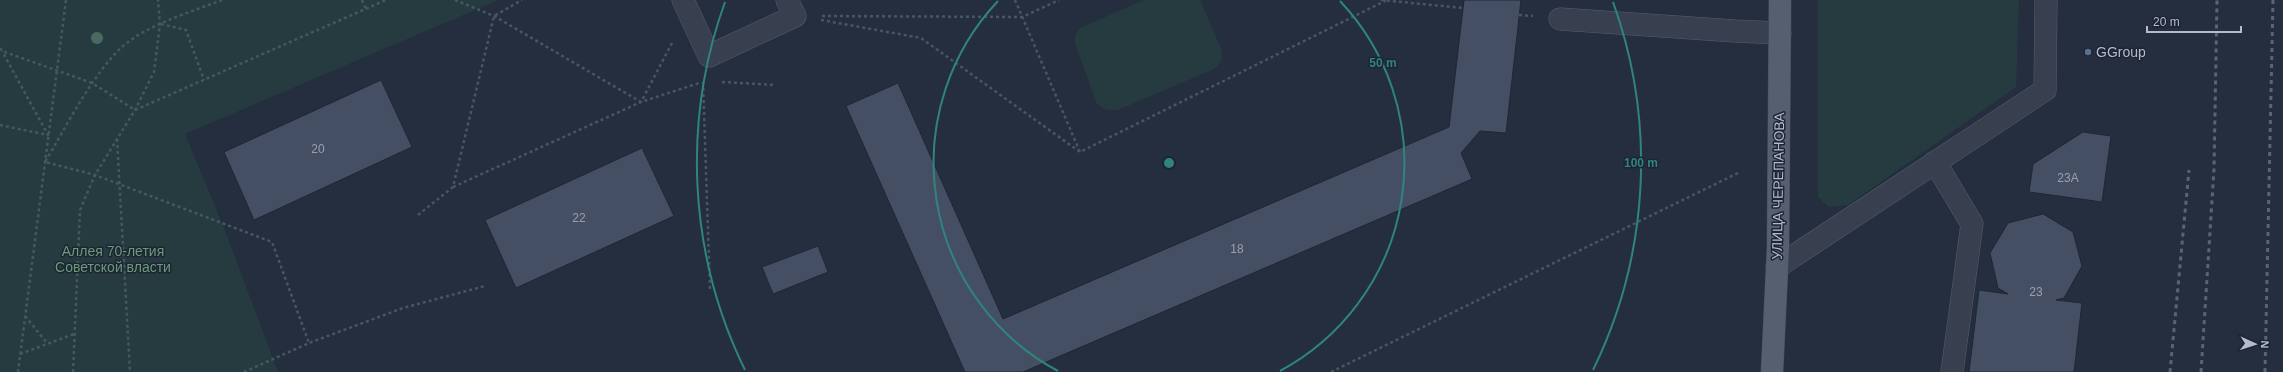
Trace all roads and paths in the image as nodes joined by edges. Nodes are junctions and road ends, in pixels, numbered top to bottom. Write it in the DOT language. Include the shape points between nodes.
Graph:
graph roads {
  1 [pos="66,0"];
  2 [pos="158,0"];
  3 [pos="222,0"];
  4 [pos="362,0"];
  5 [pos="386,0"];
  6 [pos="456,0"];
  7 [pos="522,0"];
  8 [pos="1015,0"];
  9 [pos="1059,0"];
  10 [pos="1381,0"];
  11 [pos="1386,0"];
  12 [pos="1780,0"];
  13 [pos="2046,0"];
  14 [pos="686,6"];
  15 [pos="791,8"];
  16 [pos="1463,8"];
  17 [pos="366,9"];
  18 [pos="494,16"];
  19 [pos="1022,17"];
  20 [pos="1560,19"];
  21 [pos="160,24"];
  22 [pos="1780,33"];
  23 [pos="0,50"];
  24 [pos="709,56"];
  25 [pos="57,70"];
  26 [pos="204,80"];
  27 [pos="703,81"];
  28 [pos="710,82"];
  29 [pos="718,82"];
  30 [pos="92,83"];
  31 [pos="776,85"];
  32 [pos="640,102"];
  33 [pos="135,110"];
  34 [pos="0,125"];
  35 [pos="48,135"];
  36 [pos="118,139"];
  37 [pos="1080,152"];
  38 [pos="45,162"];
  39 [pos="1935,162"];
  40 [pos="1738,173"];
  41 [pos="94,175"];
  42 [pos="121,185"];
  43 [pos="453,187"];
  44 [pos="418,215"];
  45 [pos="1777,267"];
  46 [pos="485,286"];
  47 [pos="710,290"];
  48 [pos="25,316"];
  49 [pos="74,334"];
  50 [pos="47,343"];
  51 [pos="309,343"];
  52 [pos="20,354"];
  53 [pos="18,372"];
  54 [pos="73,372"];
  55 [pos="130,372"];
  56 [pos="244,372"];
  57 [pos="1331,372"];
  58 [pos="1772,372"];
  59 [pos="1952,372"];
  1 -- 25 [label="path"];
  2 -- 21 [label="path"];
  3 -- 21 [label="path"];
  4 -- 17 [label="path"];
  5 -- 17 [label="path"];
  6 -- 18 [label="path"];
  7 -- 18 [label="path"];
  8 -- 19 [label="path"];
  9 -- 19 [label="path"];
  10 -- 11 [label="path"];
  11 -- 16 [label="path"];
  11 -- 37 [label="path"];
  12 -- 22 [label="main road, УЛИЦА ЧЕРЕПАНОВА"];
  13 -- 39 [label="lane" via="2045,90"];
  14 -- 24 [label="lane"];
  14 -- 32 [label="path"];
  15 -- 19 [label="path"];
  15 -- 24 [label="lane"];
  15 -- 37 [label="path" via="921,38"];
  17 -- 26 [label="path"];
  18 -- 32 [label="path"];
  18 -- 43 [label="path"];
  19 -- 37 [label="path"];
  20 -- 22 [label="lane"];
  21 -- 26 [label="path" via="186,30"];
  21 -- 30 [label="path" via="123,46"];
  21 -- 33 [label="path" via="154,72"];
  22 -- 45 [label="main road, УЛИЦА ЧЕРЕПАНОВА"];
  23 -- 25 [label="path"];
  23 -- 35 [label="path"];
  24 -- 27 [label="path"];
  25 -- 30 [label="path"];
  25 -- 35 [label="path"];
  26 -- 33 [label="path"];
  27 -- 28 [label="path"];
  27 -- 32 [label="path"];
  27 -- 47 [label="path"];
  29 -- 31 [label="path"];
  30 -- 33 [label="path"];
  30 -- 38 [label="path"];
  32 -- 43 [label="path"];
  33 -- 36 [label="path"];
  34 -- 35 [label="path"];
  35 -- 38 [label="path"];
  36 -- 41 [label="path"];
  36 -- 42 [label="path"];
  38 -- 41 [label="path"];
  38 -- 48 [label="path"];
  39 -- 45 [label="lane"];
  39 -- 59 [label="lane" via="1972,224"];
  40 -- 57 [label="path"];
  41 -- 42 [label="path"];
  41 -- 49 [label="path" via="80,210"];
  42 -- 51 [label="path" via="272,242"];
  42 -- 55 [label="path"];
  43 -- 44 [label="path"];
  45 -- 58 [label="main road, УЛИЦА ЧЕРЕПАНОВА"];
  46 -- 51 [label="path" via="403,308"];
  48 -- 50 [label="path"];
  48 -- 52 [label="path"];
  49 -- 50 [label="path"];
  49 -- 54 [label="path"];
  50 -- 52 [label="path"];
  51 -- 56 [label="path"];
  52 -- 53 [label="path"];
}
